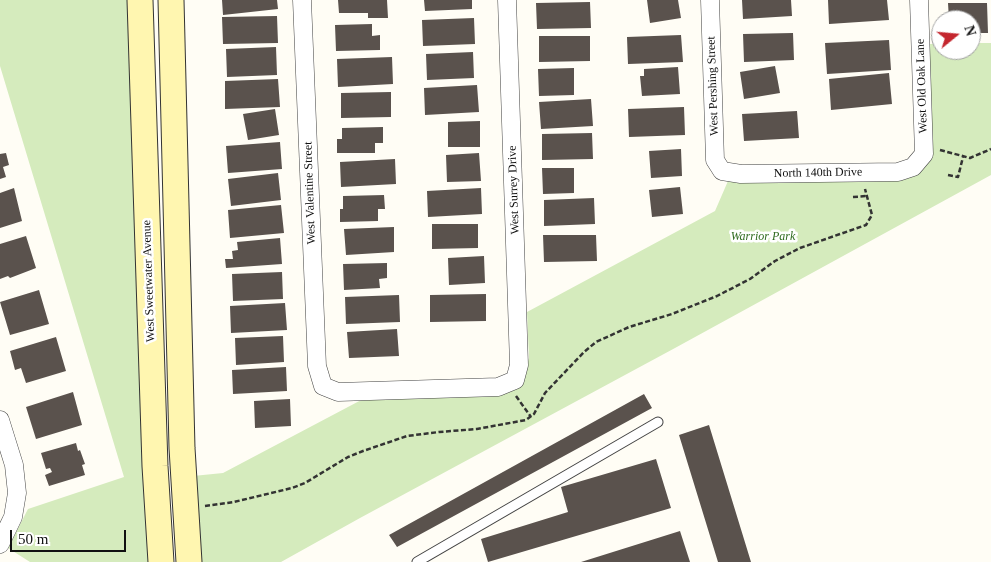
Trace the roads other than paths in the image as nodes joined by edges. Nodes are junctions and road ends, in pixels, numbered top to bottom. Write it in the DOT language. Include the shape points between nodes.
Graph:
graph roads {
  1 [pos="140,0"];
  2 [pos="171,0"];
  3 [pos="302,0"];
  4 [pos="507,0"];
  5 [pos="710,0"];
  6 [pos="919,0"];
  7 [pos="913,167"];
  8 [pos="722,171"];
  9 [pos="176,181"];
  10 [pos="146,184"];
  11 [pos="514,386"];
  12 [pos="0,420"];
  13 [pos="658,422"];
  14 [pos="0,544"];
  15 [pos="161,562"];
  16 [pos="189,562"];
  17 [pos="416,562"];
  1 -- 10 [label="street, West Sweetwater Avenue"];
  2 -- 9 [label="street"];
  3 -- 11 [label="street, West Valentine Street" via="317,366 323,386 338,392"];
  4 -- 11 [label="street, West Surrey Drive" via="519,365"];
  5 -- 8 [label="street, West Pershing Street" via="715,160"];
  6 -- 7 [label="street, West Old Oak Lane" via="924,154"];
  7 -- 8 [label="street, North 140th Drive" via="898,172 741,174"];
  9 -- 10 [label="street"];
  9 -- 16 [label="street" via="182,448"];
  10 -- 15 [label="street, West Sweetwater Avenue"];
  12 -- 14 [label="street" via="14,465 17,493 14,517"];
  13 -- 17 [label="lane"];
}
